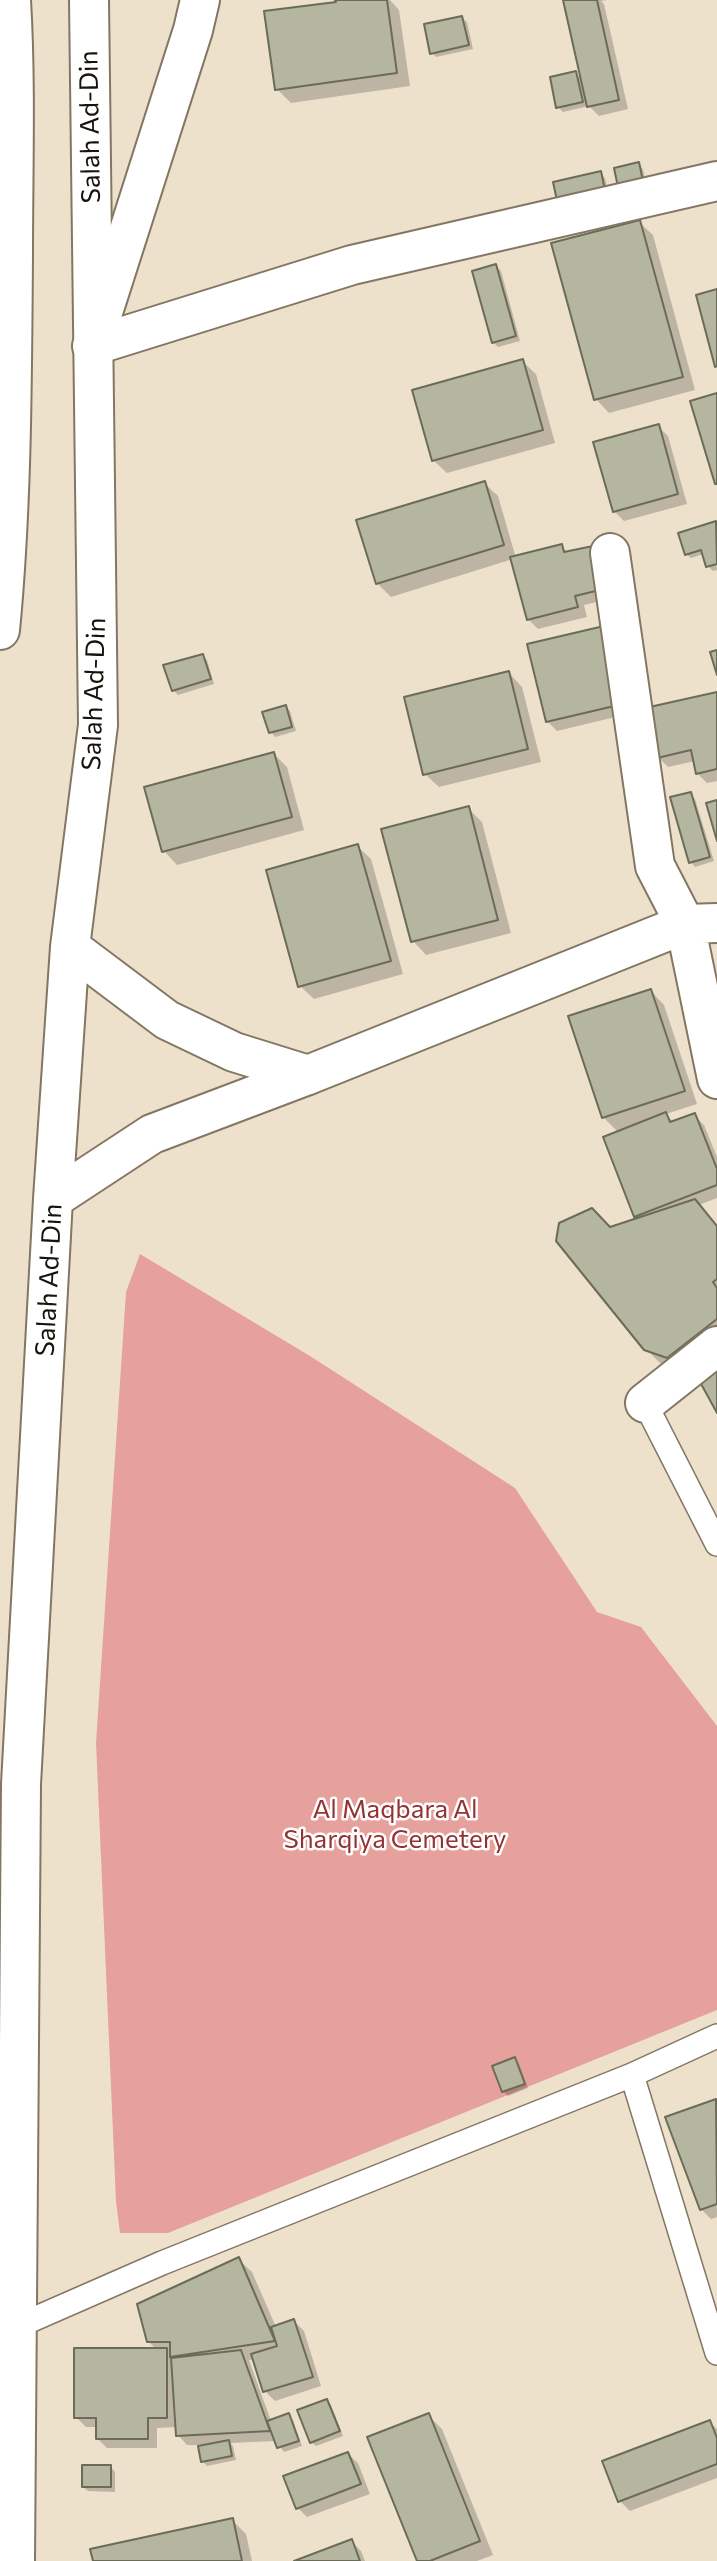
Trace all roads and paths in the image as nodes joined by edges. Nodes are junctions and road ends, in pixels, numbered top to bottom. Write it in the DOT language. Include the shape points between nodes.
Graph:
graph roads {
  1 [pos="11,0"];
  2 [pos="89,0"];
  3 [pos="200,0"];
  4 [pos="717,181"];
  5 [pos="92,346"];
  6 [pos="610,553"];
  7 [pos="0,630"];
  8 [pos="701,923"];
  9 [pos="70,947"];
  10 [pos="308,1076"];
  11 [pos="717,1079"];
  12 [pos="53,1199"];
  13 [pos="717,1346"];
  14 [pos="645,1403"];
  15 [pos="717,1544"];
  16 [pos="717,2036"];
  17 [pos="632,2075"];
  18 [pos="18,2326"];
  19 [pos="717,2353"];
  20 [pos="15,2561"];
  1 -- 7 [label="main road" via="13,310"];
  2 -- 5 [label="main road, Salah Ad-Din"];
  3 -- 5 [label="main road"];
  4 -- 5 [label="main road" via="352,265"];
  5 -- 9 [label="main road, Salah Ad-Din" via="98,725"];
  6 -- 8 [label="main road" via="655,866"];
  8 -- 10 [label="main road"];
  8 -- 11 [label="main road"];
  9 -- 10 [label="main road" via="167,1020 234,1052"];
  9 -- 12 [label="main road, Salah Ad-Din"];
  10 -- 12 [label="main road" via="152,1134"];
  12 -- 18 [label="main road, Salah Ad-Din" via="21,1784"];
  13 -- 14 [label="main road"];
  14 -- 15 [label="lane"];
  16 -- 17 [label="lane"];
  17 -- 18 [label="lane" via="162,2263"];
  17 -- 19 [label="lane"];
  18 -- 20 [label="main road, Salah Ad-Din"];
}
